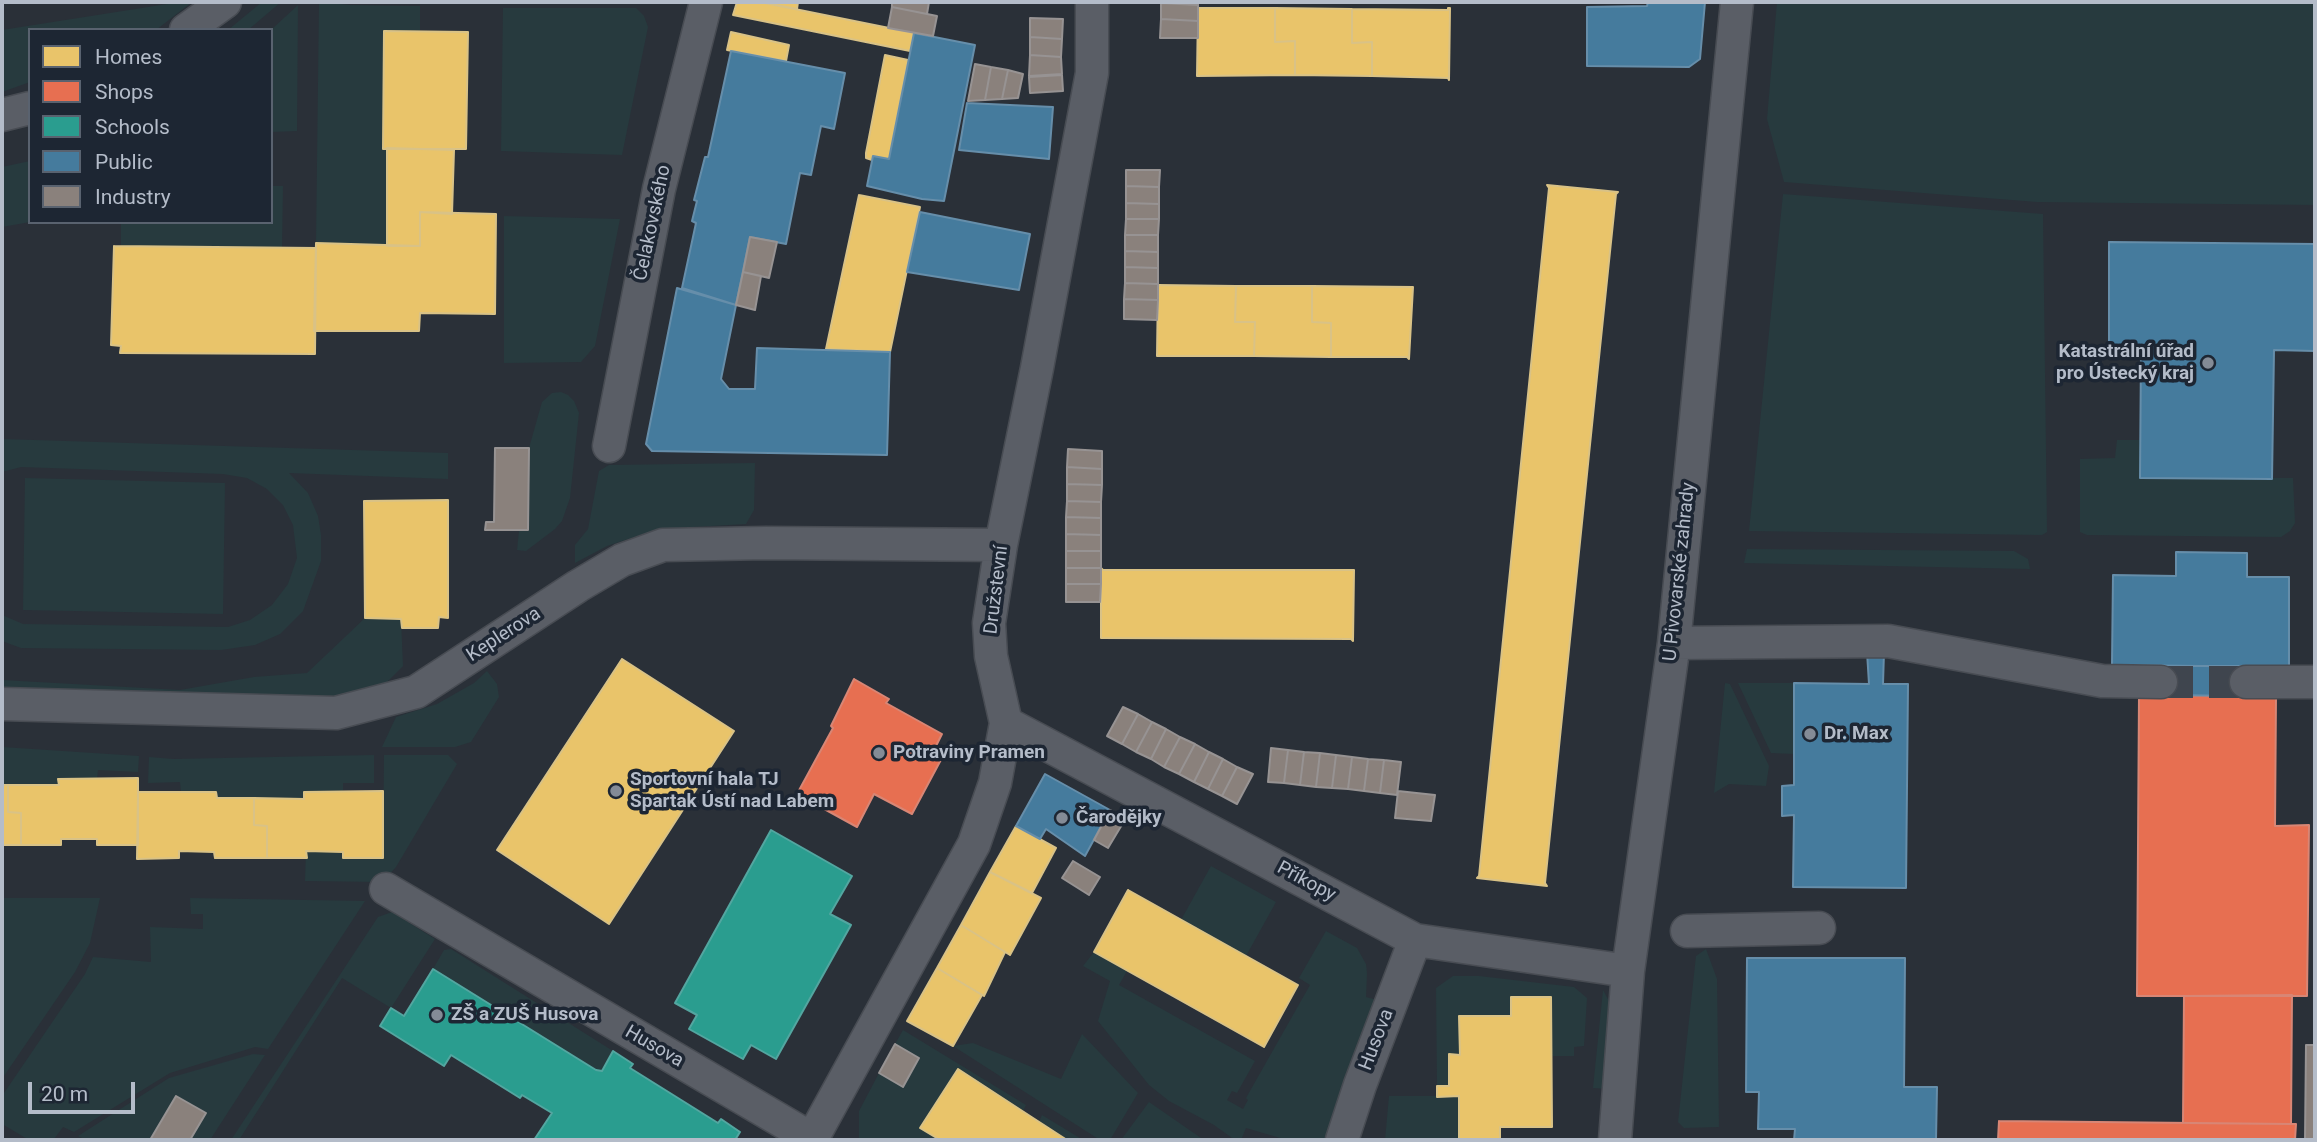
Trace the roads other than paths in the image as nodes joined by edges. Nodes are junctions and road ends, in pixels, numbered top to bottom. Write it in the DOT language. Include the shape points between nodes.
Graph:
graph roads {
  1 [pos="225,2"];
  2 [pos="706,2"];
  3 [pos="1092,2"];
  4 [pos="1737,2"];
  5 [pos="189,28"];
  6 [pos="28,108"];
  7 [pos="2,115"];
  8 [pos="610,446"];
  9 [pos="1001,545"];
  10 [pos="1674,643"];
  11 [pos="2161,682"];
  12 [pos="2246,682"];
  13 [pos="2315,682"];
  14 [pos="2,704"];
  15 [pos="1006,723"];
  16 [pos="386,890"];
  17 [pos="1819,928"];
  18 [pos="1688,931"];
  19 [pos="1415,940"];
  20 [pos="1628,971"];
  21 [pos="813,1140"];
  22 [pos="1342,1140"];
  23 [pos="1615,1140"];
  1 -- 5 [label="street"];
  2 -- 8 [label="street, Čelakovského" via="659,189"];
  3 -- 9 [label="street, Družstevní" via="1092,73"];
  4 -- 10 [label="street, U Pivovarské zahrady"];
  6 -- 7 [label="street"];
  9 -- 14 [label="street, Keplerova" via="663,545 622,560 578,586 416,692 336,713"];
  9 -- 15 [label="street, Družstevní" via="989,623 991,656"];
  10 -- 11 [label="street" via="1888,641 2102,681"];
  10 -- 20 [label="street, U Pivovarské zahrady"];
  12 -- 13 [label="street"];
  15 -- 19 [label="street, Příkopy"];
  15 -- 21 [label="street, Družstevní" via="995,783 974,844"];
  16 -- 21 [label="street, Husova"];
  17 -- 18 [label="street"];
  19 -- 20 [label="street, Příkopy"];
  19 -- 22 [label="street, Husova"];
  20 -- 23 [label="street, U Pivovarské zahrady"];
}
